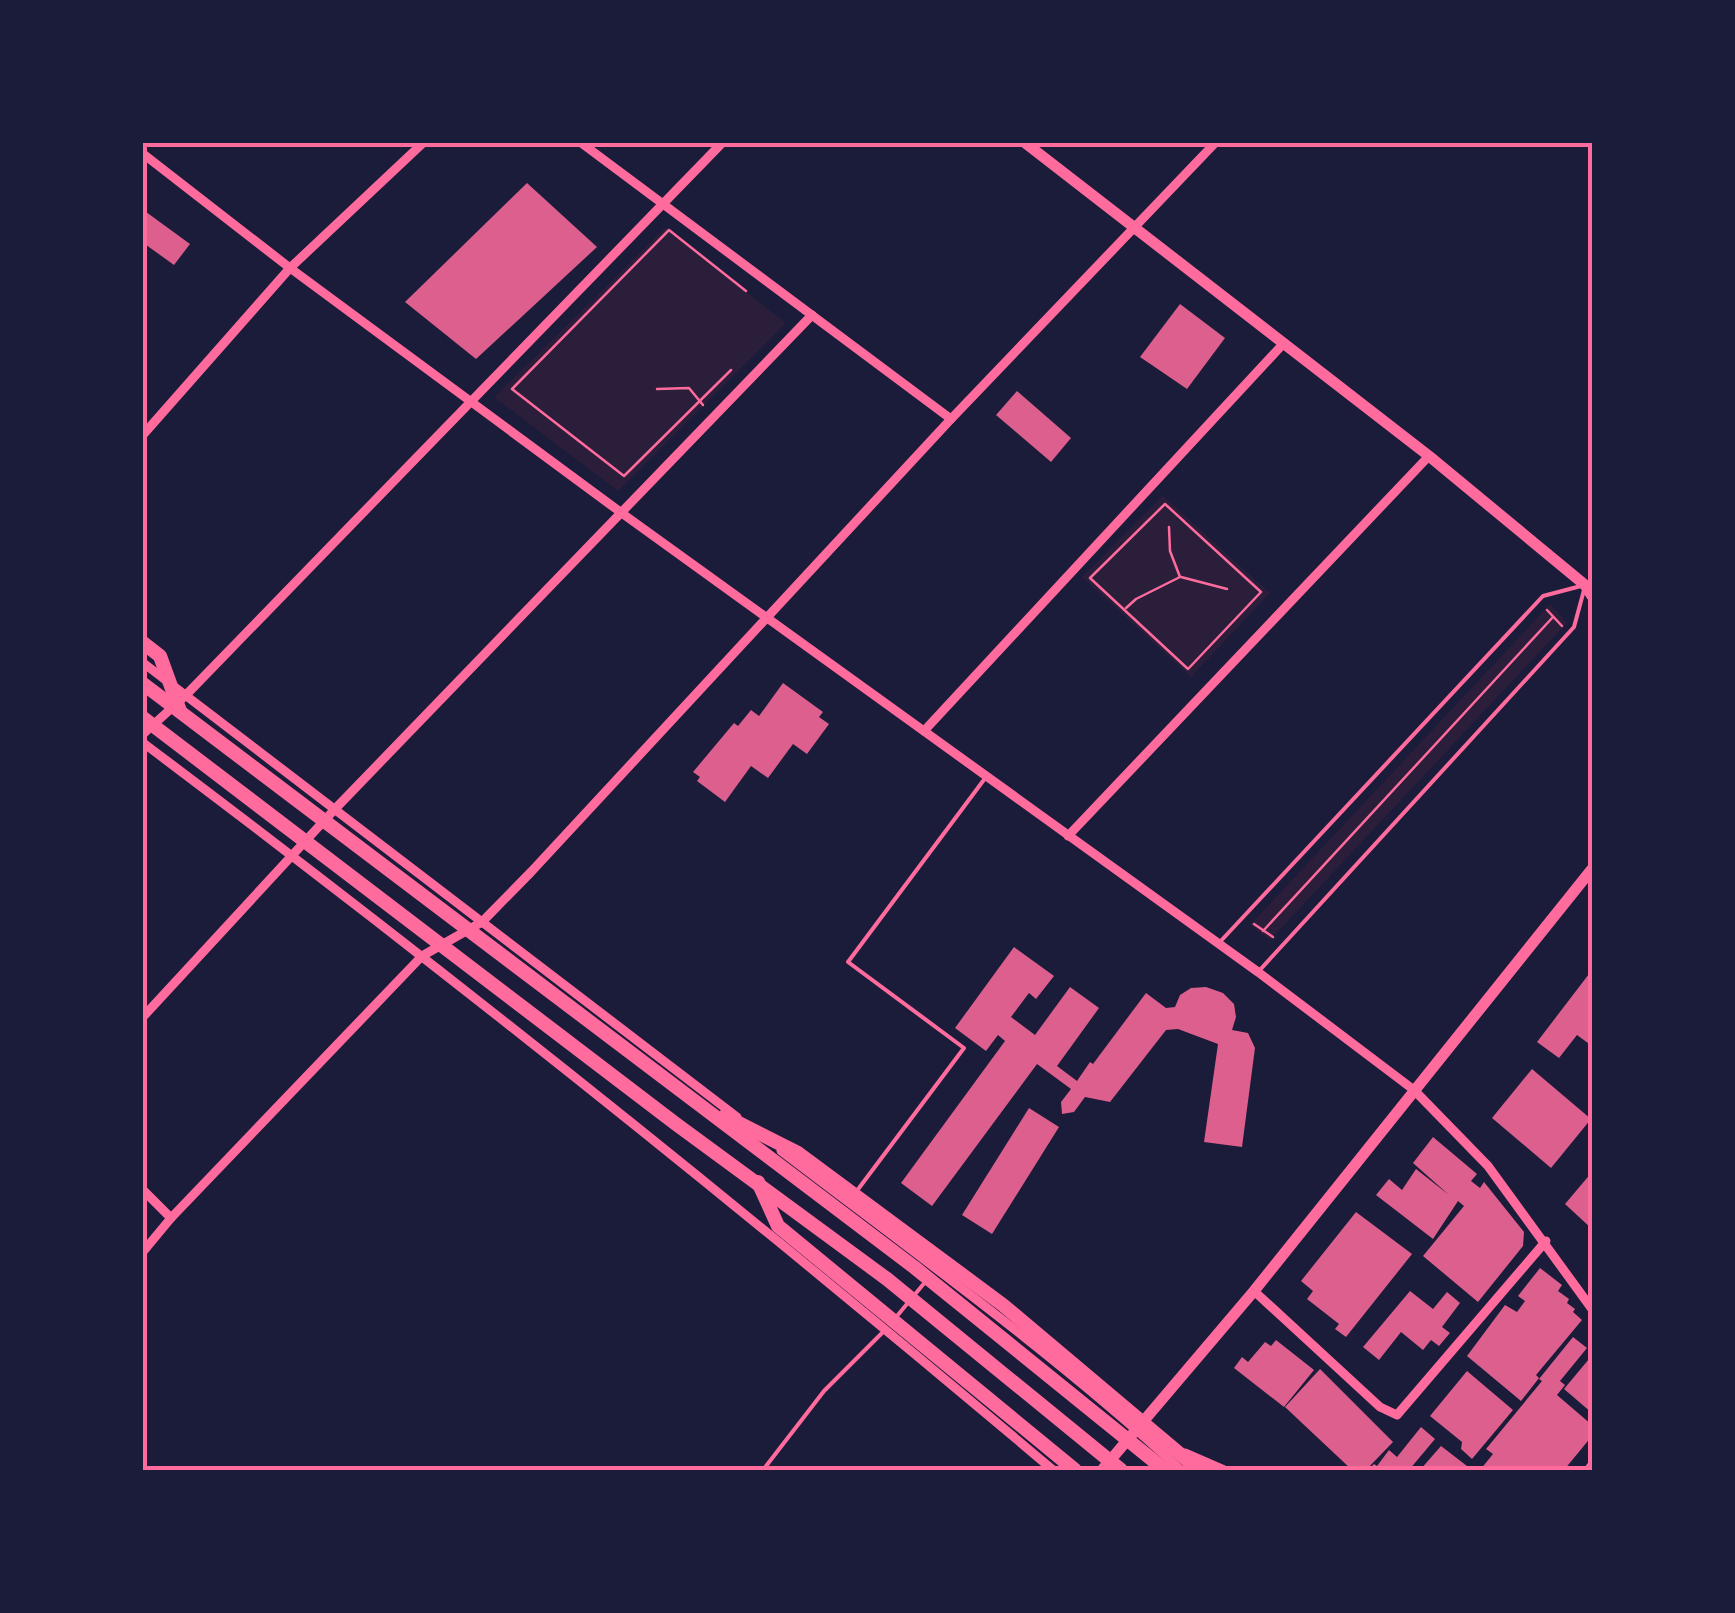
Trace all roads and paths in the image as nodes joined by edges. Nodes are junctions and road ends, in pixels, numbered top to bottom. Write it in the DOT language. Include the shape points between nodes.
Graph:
graph roads {
  1 [pos="424,142"];
  2 [pos="580,142"];
  3 [pos="723,142"];
  4 [pos="1024,142"];
  5 [pos="1216,142"];
  6 [pos="142,153"];
  7 [pos="664,204"];
  8 [pos="1132,229"];
  9 [pos="290,268"];
  10 [pos="746,291"];
  11 [pos="812,315"];
  12 [pos="1284,344"];
  13 [pos="731,370"];
  14 [pos="656,389"];
  15 [pos="472,401"];
  16 [pos="714,418"];
  17 [pos="951,419"];
  18 [pos="142,436"];
  19 [pos="1430,456"];
  20 [pos="622,514"];
  21 [pos="1169,528"];
  22 [pos="1180,577"];
  23 [pos="1590,586"];
  24 [pos="1228,590"];
  25 [pos="1546,608"];
  26 [pos="1124,609"];
  27 [pos="1553,617"];
  28 [pos="769,619"];
  29 [pos="1563,627"];
  30 [pos="142,642"];
  31 [pos="142,662"];
  32 [pos="142,683"];
  33 [pos="186,696"];
  34 [pos="180,712"];
  35 [pos="142,717"];
  36 [pos="924,732"];
  37 [pos="142,738"];
  38 [pos="986,777"];
  39 [pos="334,810"];
  40 [pos="1068,836"];
  41 [pos="292,855"];
  42 [pos="1592,869"];
  43 [pos="482,922"];
  44 [pos="1253,924"];
  45 [pos="1262,931"];
  46 [pos="1272,937"];
  47 [pos="1217,944"];
  48 [pos="422,956"];
  49 [pos="1258,972"];
  50 [pos="142,1018"];
  51 [pos="1414,1090"];
  52 [pos="691,1099"];
  53 [pos="758,1181"];
  54 [pos="142,1189"];
  55 [pos="849,1202"];
  56 [pos="171,1218"];
  57 [pos="1546,1241"];
  58 [pos="142,1253"];
  59 [pos="936,1270"];
  60 [pos="1254,1291"];
  61 [pos="1592,1309"];
  62 [pos="885,1330"];
  63 [pos="1138,1431"];
  64 [pos="763,1470"];
  65 [pos="1053,1470"];
  66 [pos="1075,1470"];
  67 [pos="1102,1470"];
  68 [pos="1121,1470"];
  69 [pos="1165,1470"];
  70 [pos="1181,1470"];
  71 [pos="1199,1470"];
  72 [pos="1224,1470"];
  1 -- 9 [label="street"];
  2 -- 7 [label="street"];
  3 -- 7 [label="street"];
  4 -- 8 [label="street"];
  5 -- 8 [label="street"];
  6 -- 9 [label="street"];
  7 -- 11 [label="street"];
  7 -- 15 [label="street"];
  8 -- 12 [label="street"];
  8 -- 17 [label="street"];
  9 -- 15 [label="street"];
  9 -- 18 [label="street"];
  10 -- 13 [label="path" via="668,230 512,389 624,476"];
  11 -- 16 [label="street"];
  11 -- 17 [label="street"];
  12 -- 19 [label="street"];
  12 -- 36 [label="street"];
  14 -- 16 [label="path" via="689,388"];
  15 -- 20 [label="street"];
  15 -- 33 [label="street"];
  16 -- 20 [label="street"];
  17 -- 28 [label="street"];
  19 -- 23 [label="street"];
  19 -- 40 [label="street"];
  20 -- 28 [label="street"];
  20 -- 39 [label="street"];
  21 -- 22 [label="path"];
  22 -- 24 [label="path"];
  22 -- 26 [label="path"];
  23 -- 47 [label="lane" via="1542,596"];
  23 -- 49 [label="lane" via="1574,627"];
  25 -- 27 [label="path"];
  26 -- 26 [label="path" via="1188,669 1261,592 1165,504 1090,578"];
  27 -- 29 [label="path"];
  27 -- 45 [label="path"];
  28 -- 36 [label="street"];
  28 -- 43 [label="street"];
  30 -- 34 [label="highway" via="160,656"];
  31 -- 33 [label="street"];
  32 -- 34 [label="highway"];
  33 -- 37 [label="street"];
  33 -- 39 [label="street"];
  34 -- 52 [label="highway"];
  35 -- 53 [label="highway"];
  36 -- 38 [label="street"];
  37 -- 41 [label="street"];
  38 -- 40 [label="street"];
  38 -- 55 [label="lane" via="848,962 964,1048"];
  39 -- 41 [label="street"];
  39 -- 43 [label="street"];
  40 -- 47 [label="street"];
  41 -- 48 [label="street"];
  41 -- 50 [label="street"];
  42 -- 51 [label="street"];
  43 -- 48 [label="street"];
  43 -- 55 [label="street"];
  44 -- 45 [label="path"];
  45 -- 46 [label="path"];
  47 -- 49 [label="street"];
  48 -- 56 [label="street"];
  48 -- 62 [label="street"];
  49 -- 51 [label="street"];
  51 -- 57 [label="street" via="1488,1166"];
  51 -- 60 [label="street"];
  52 -- 69 [label="highway" via="914,1267"];
  52 -- 71 [label="highway" via="798,1153 1004,1305"];
  53 -- 66 [label="highway" via="778,1226"];
  53 -- 68 [label="highway"];
  54 -- 56 [label="street"];
  55 -- 59 [label="street"];
  56 -- 58 [label="street"];
  57 -- 60 [label="street" via="1397,1415 1380,1407"];
  57 -- 61 [label="street"];
  59 -- 62 [label="lane"];
  59 -- 63 [label="street"];
  60 -- 63 [label="street"];
  62 -- 64 [label="lane" via="824,1391"];
  62 -- 65 [label="street"];
  63 -- 67 [label="street"];
  63 -- 70 [label="street"];
  63 -- 72 [label="street"];
}
